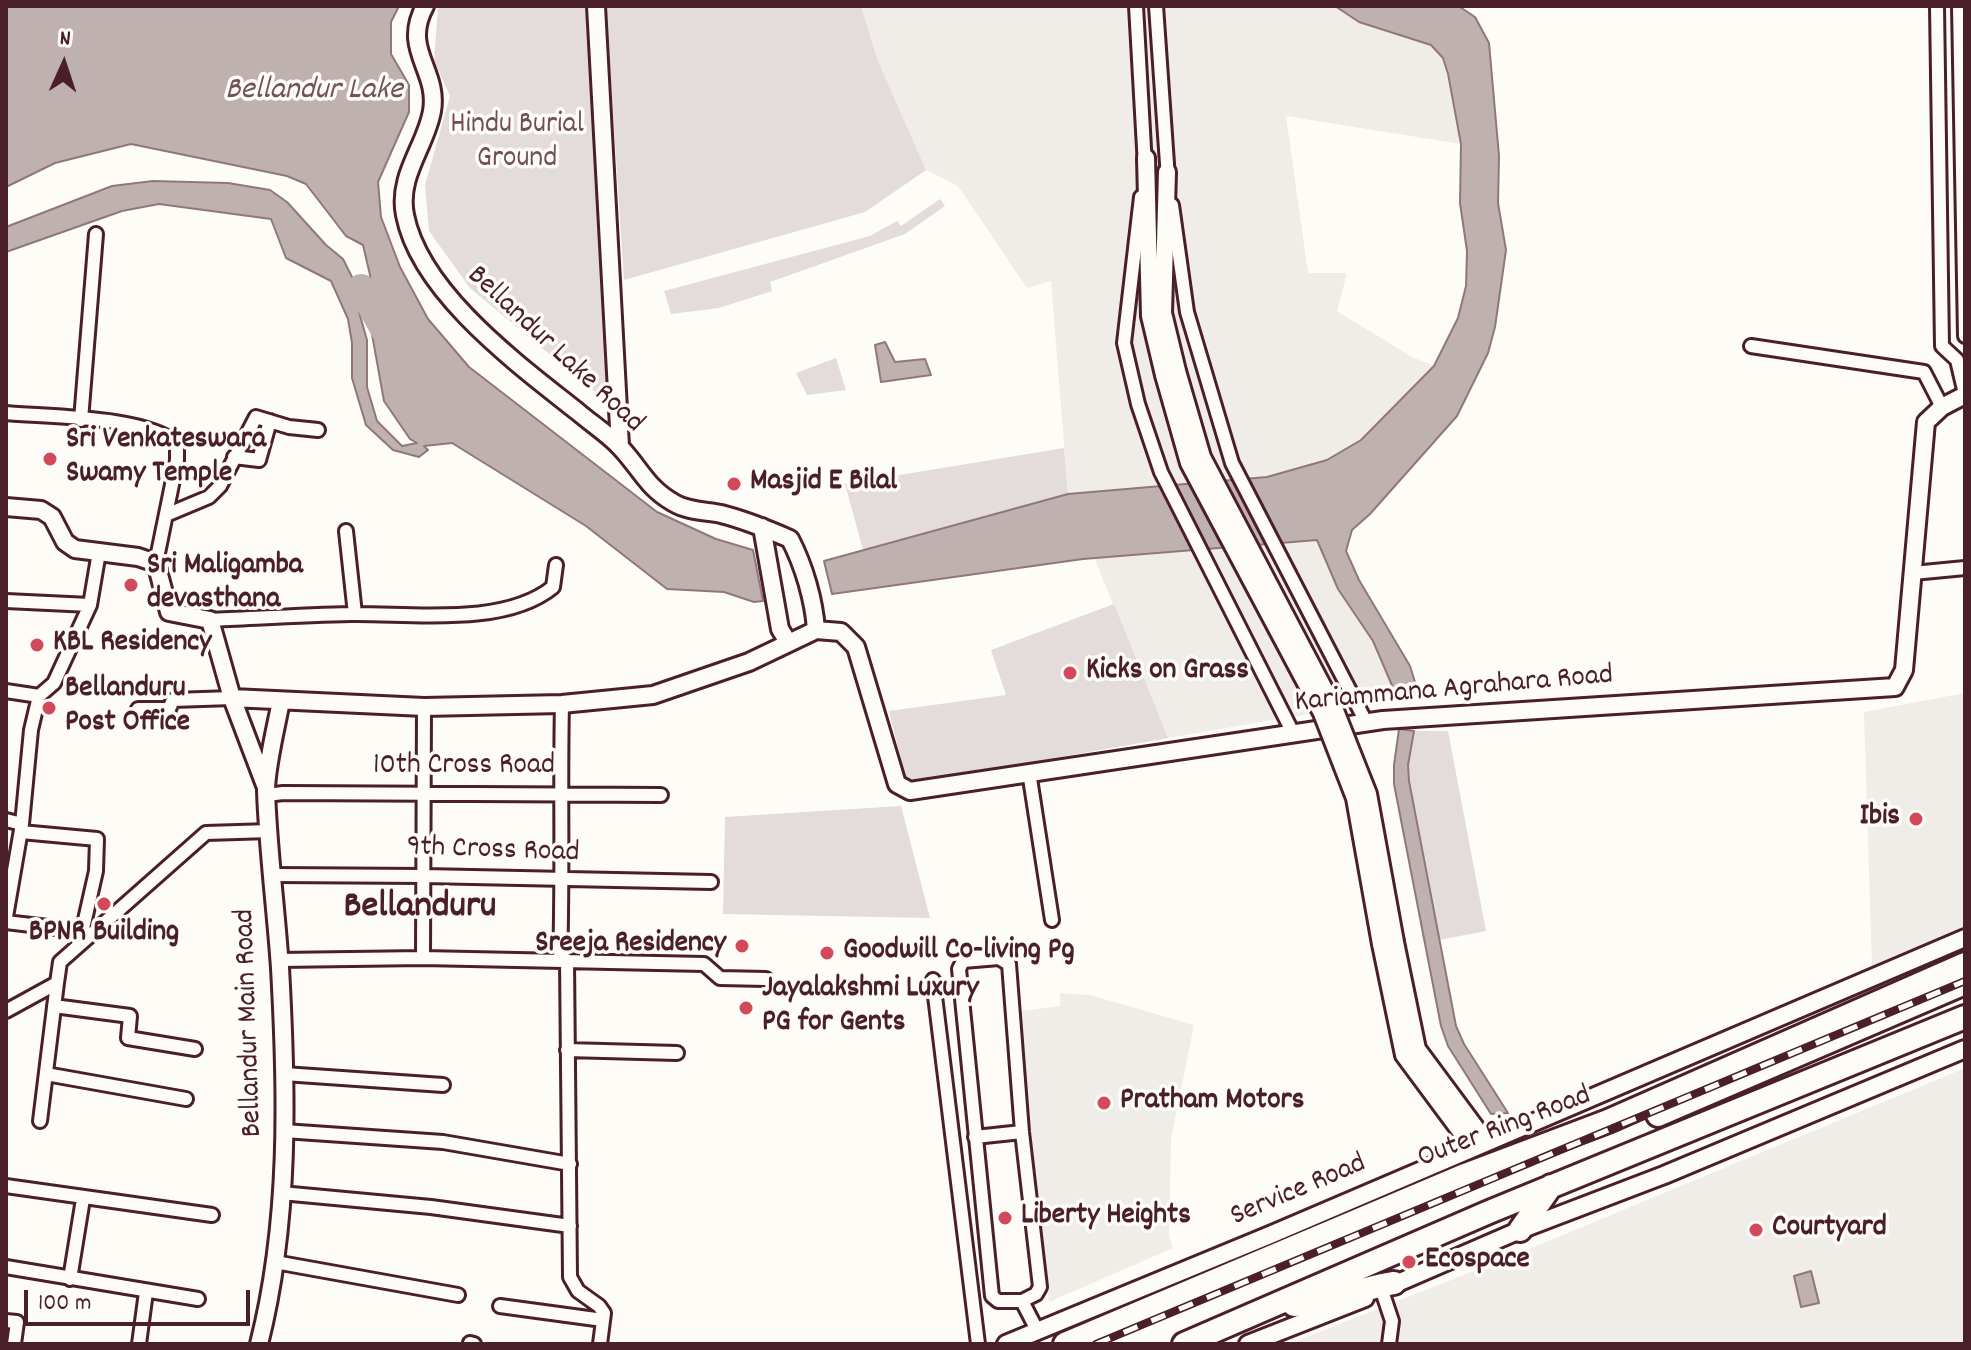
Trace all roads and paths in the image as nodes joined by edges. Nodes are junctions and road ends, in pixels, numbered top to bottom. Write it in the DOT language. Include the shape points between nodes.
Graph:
graph roads {
  1 [pos="425,6"];
  2 [pos="596,6"];
  3 [pos="1136,6"];
  4 [pos="1156,6"];
  5 [pos="1937,6"];
  6 [pos="1959,6"];
  7 [pos="1146,158"];
  8 [pos="1167,172"];
  9 [pos="96,234"];
  10 [pos="1965,336"];
  11 [pos="1965,344"];
  12 [pos="1751,346"];
  13 [pos="1957,360"];
  14 [pos="1170,373"];
  15 [pos="1965,394"];
  16 [pos="1942,407"];
  17 [pos="6,413"];
  18 [pos="81,420"];
  19 [pos="270,421"];
  20 [pos="318,430"];
  21 [pos="620,446"];
  22 [pos="234,457"];
  23 [pos="6,507"];
  24 [pos="166,515"];
  25 [pos="762,527"];
  26 [pos="346,531"];
  27 [pos="99,552"];
  28 [pos="156,563"];
  29 [pos="556,565"];
  30 [pos="1965,568"];
  31 [pos="1913,573"];
  32 [pos="6,601"];
  33 [pos="90,605"];
  34 [pos="355,614"];
  35 [pos="210,620"];
  36 [pos="816,630"];
  37 [pos="784,635"];
  38 [pos="6,691"];
  39 [pos="39,696"];
  40 [pos="232,698"];
  41 [pos="281,701"];
  42 [pos="562,704"];
  43 [pos="424,707"];
  44 [pos="138,709"];
  45 [pos="1366,722"];
  46 [pos="1293,733"];
  47 [pos="1029,772"];
  48 [pos="266,791"];
  49 [pos="422,794"];
  50 [pos="560,794"];
  51 [pos="661,795"];
  52 [pos="6,820"];
  53 [pos="22,828"];
  54 [pos="270,831"];
  55 [pos="274,875"];
  56 [pos="424,876"];
  57 [pos="563,881"];
  58 [pos="711,882"];
  59 [pos="6,920"];
  60 [pos="1052,920"];
  61 [pos="86,935"];
  62 [pos="1965,938"];
  63 [pos="423,958"];
  64 [pos="279,960"];
  65 [pos="564,960"];
  66 [pos="1965,964"];
  67 [pos="766,979"];
  68 [pos="933,980"];
  69 [pos="57,983"];
  70 [pos="1965,983"];
  71 [pos="54,1006"];
  72 [pos="6,1011"];
  73 [pos="1965,1017"];
  74 [pos="195,1049"];
  75 [pos="1965,1049"];
  76 [pos="567,1050"];
  77 [pos="677,1053"];
  78 [pos="46,1074"];
  79 [pos="284,1074"];
  80 [pos="443,1085"];
  81 [pos="186,1099"];
  82 [pos="40,1121"];
  83 [pos="284,1131"];
  84 [pos="1022,1132"];
  85 [pos="975,1137"];
  86 [pos="1561,1140"];
  87 [pos="1480,1145"];
  88 [pos="570,1164"];
  89 [pos="6,1186"];
  90 [pos="1552,1186"];
  91 [pos="281,1193"];
  92 [pos="83,1199"];
  93 [pos="212,1215"];
  94 [pos="1323,1224"];
  95 [pos="570,1226"];
  96 [pos="1520,1230"];
  97 [pos="275,1262"];
  98 [pos="6,1267"];
  99 [pos="70,1279"];
  100 [pos="1388,1287"];
  101 [pos="146,1292"];
  102 [pos="458,1295"];
  103 [pos="198,1299"];
  104 [pos="1022,1301"];
  105 [pos="500,1306"];
  106 [pos="1272,1306"];
  107 [pos="603,1320"];
  108 [pos="6,1321"];
  109 [pos="1037,1330"];
  110 [pos="1283,1337"];
  111 [pos="263,1343"];
  112 [pos="14,1344"];
  113 [pos="139,1344"];
  114 [pos="600,1344"];
  115 [pos="978,1344"];
  116 [pos="1006,1344"];
  117 [pos="1066,1344"];
  118 [pos="1184,1344"];
  119 [pos="1248,1344"];
  120 [pos="1389,1344"];
  1 -- 21 [label="street, Bellandur Lake Road" via="415,34 432,89 432,111 403,199 414,240 437,282 466,317"];
  2 -- 21 [label="street"];
  3 -- 7 [label="street"];
  4 -- 8 [label="street"];
  5 -- 13 [label="street" via="1942,346"];
  6 -- 10 [label="street"];
  7 -- 14 [label="street" via="1150,316"];
  7 -- 46 [label="street" via="1124,343 1138,404 1161,472"];
  8 -- 14 [label="street" via="1163,313"];
  8 -- 45 [label="street" via="1187,312 1232,463"];
  9 -- 18 [label="street"];
  11 -- 13 [label="street"];
  12 -- 16 [label="street" via="1924,372"];
  13 -- 15 [label="street"];
  14 -- 87 [label="street, bridge" via="1202,457 1334,708 1368,794 1388,943 1417,1049"];
  15 -- 16 [label="street"];
  16 -- 31 [label="street, Kariammana Agrahara Road" via="1926,422"];
  17 -- 18 [label="street"];
  18 -- 24 [label="street" via="147,428 177,444"];
  19 -- 20 [label="street"];
  19 -- 22 [label="street" via="256,417"];
  19 -- 22 [label="street" via="259,460"];
  21 -- 25 [label="street, Bellandur Lake Road" via="654,491 679,506"];
  22 -- 24 [label="street" via="209,497"];
  23 -- 27 [label="street" via="41,510 52,517 65,542"];
  24 -- 28 [label="street"];
  25 -- 36 [label="street, Bellandur Lake Road" via="790,539"];
  25 -- 37 [label="street"];
  26 -- 34 [label="street"];
  27 -- 28 [label="street"];
  27 -- 33 [label="street"];
  28 -- 35 [label="street" via="169,612"];
  29 -- 34 [label="street" via="553,587 538,600 501,610"];
  30 -- 31 [label="street"];
  31 -- 45 [label="street, Kariammana Agrahara Road" via="1904,670 1895,687"];
  32 -- 33 [label="street"];
  33 -- 39 [label="street" via="54,683"];
  34 -- 35 [label="street"];
  35 -- 40 [label="street"];
  36 -- 37 [label="street"];
  36 -- 47 [label="street, Kariammana Agrahara Road" via="841,632 856,647 897,784 910,791"];
  37 -- 42 [label="street" via="749,662 653,695"];
  38 -- 39 [label="street"];
  39 -- 53 [label="street" via="25,769"];
  40 -- 41 [label="street"];
  40 -- 44 [label="street" via="173,700 169,709"];
  40 -- 48 [label="street"];
  41 -- 43 [label="street"];
  41 -- 48 [label="street, Bellandur Main Road"];
  42 -- 43 [label="street"];
  42 -- 50 [label="street"];
  43 -- 49 [label="street"];
  45 -- 46 [label="street, Kariammana Agrahara Road"];
  46 -- 47 [label="street, Kariammana Agrahara Road"];
  47 -- 60 [label="street"];
  48 -- 49 [label="street, 10th Cross Road"];
  48 -- 54 [label="street, Bellandur Main Road"];
  49 -- 50 [label="street, 10th Cross Road"];
  49 -- 56 [label="street"];
  50 -- 51 [label="street, 10th Cross Road"];
  50 -- 57 [label="street"];
  52 -- 53 [label="street"];
  53 -- 59 [label="street"];
  53 -- 61 [label="street" via="97,839"];
  54 -- 55 [label="street, Bellandur Main Road"];
  54 -- 61 [label="street" via="206,833"];
  55 -- 56 [label="street, 9th Cross Road"];
  55 -- 64 [label="street, Bellandur Main Road"];
  56 -- 57 [label="street, 9th Cross Road"];
  56 -- 63 [label="street"];
  57 -- 58 [label="street, 9th Cross Road"];
  57 -- 65 [label="street"];
  59 -- 61 [label="street"];
  61 -- 69 [label="street" via="60,962"];
  62 -- 87 [label="street, Service Road"];
  63 -- 64 [label="street"];
  63 -- 65 [label="street"];
  64 -- 79 [label="street, Bellandur Main Road"];
  65 -- 67 [label="street" via="704,964 720,978"];
  65 -- 76 [label="street"];
  66 -- 86 [label="highway, Outer Ring Road"];
  68 -- 115 [label="street"];
  69 -- 71 [label="street"];
  69 -- 72 [label="street"];
  70 -- 86 [label="highway" via="1619,1132"];
  71 -- 74 [label="street" via="130,1016 128,1038"];
  71 -- 78 [label="street"];
  73 -- 90 [label="highway"];
  75 -- 96 [label="street"];
  76 -- 77 [label="street"];
  76 -- 88 [label="street"];
  78 -- 81 [label="street"];
  78 -- 82 [label="street"];
  79 -- 80 [label="street"];
  79 -- 83 [label="street, Bellandur Main Road"];
  83 -- 88 [label="street" via="443,1142"];
  83 -- 91 [label="street, Bellandur Main Road"];
  84 -- 85 [label="street"];
  84 -- 85 [label="street" via="1009,964 999,958 963,961 959,969"];
  84 -- 104 [label="street" via="1040,1287"];
  85 -- 104 [label="street" via="992,1296"];
  86 -- 94 [label="highway, Outer Ring Road"];
  87 -- 94 [label="street, Service Road"];
  88 -- 95 [label="street"];
  89 -- 92 [label="street"];
  90 -- 96 [label="highway"];
  90 -- 106 [label="highway"];
  91 -- 95 [label="street"];
  91 -- 97 [label="street, Bellandur Main Road"];
  92 -- 93 [label="street"];
  92 -- 99 [label="street"];
  94 -- 109 [label="street, Service Road"];
  94 -- 117 [label="highway, Outer Ring Road"];
  95 -- 107 [label="street" via="570,1277 578,1291 599,1306"];
  96 -- 100 [label="street"];
  97 -- 102 [label="street"];
  97 -- 111 [label="street, Bellandur Main Road"];
  98 -- 99 [label="street"];
  99 -- 101 [label="street"];
  100 -- 106 [label="highway" via="1365,1287 1310,1304"];
  100 -- 110 [label="street"];
  100 -- 120 [label="street"];
  101 -- 103 [label="street"];
  101 -- 113 [label="street"];
  104 -- 109 [label="street"];
  105 -- 107 [label="street"];
  106 -- 118 [label="highway"];
  107 -- 114 [label="street"];
  108 -- 112 [label="street" via="17,1322"];
  109 -- 116 [label="street, Service Road"];
  110 -- 119 [label="street"];
}
